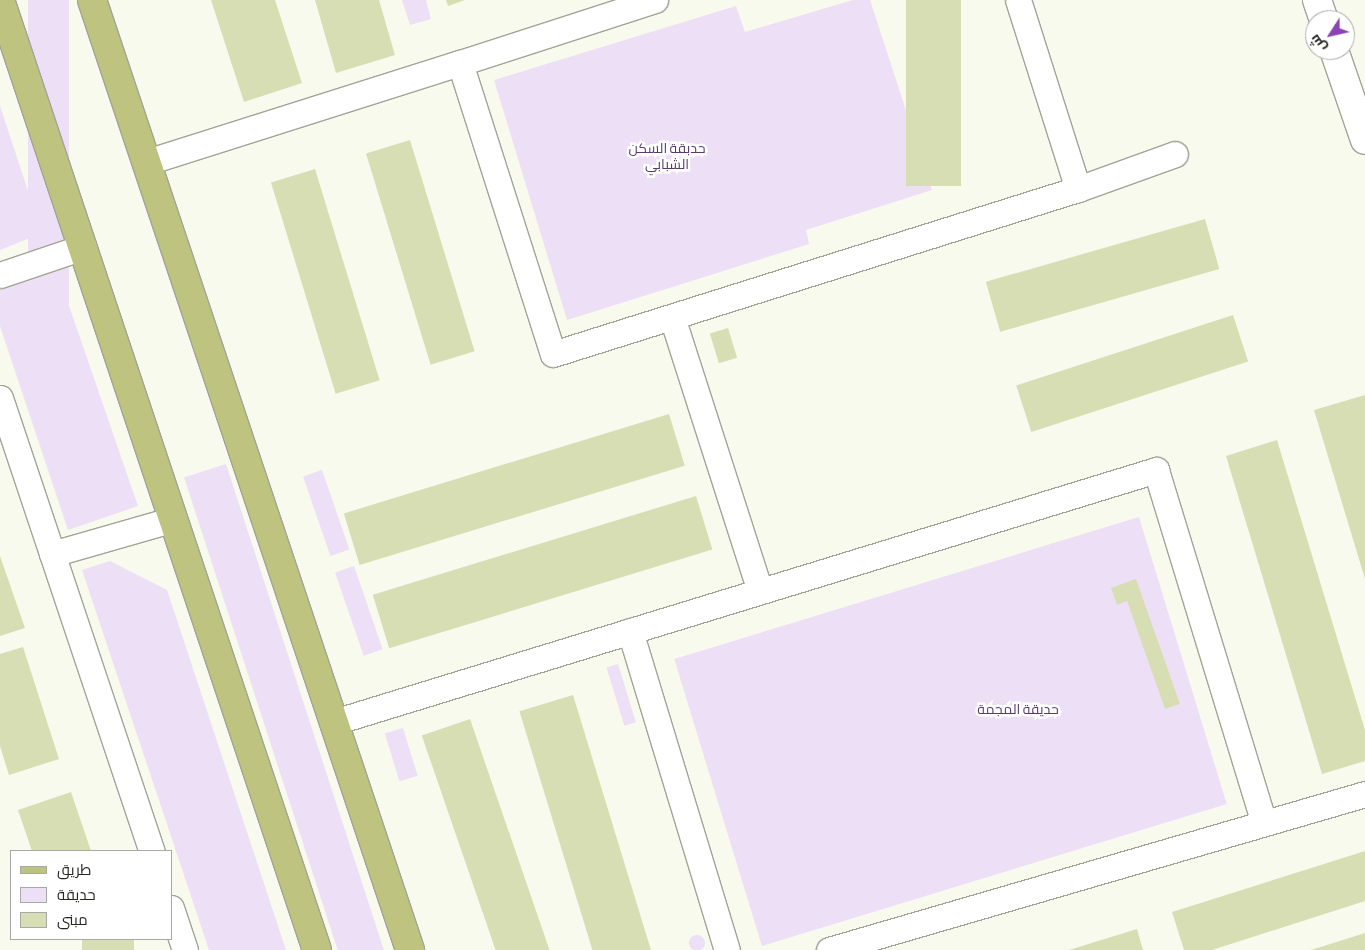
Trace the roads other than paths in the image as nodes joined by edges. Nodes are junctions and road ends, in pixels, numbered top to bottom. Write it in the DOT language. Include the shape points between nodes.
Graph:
graph roads {
  1 [pos="0,0"];
  2 [pos="92,0"];
  3 [pos="655,0"];
  4 [pos="1018,0"];
  5 [pos="1337,60"];
  6 [pos="460,63"];
  7 [pos="1365,140"];
  8 [pos="1175,154"];
  9 [pos="147,162"];
  10 [pos="1078,189"];
  11 [pos="83,247"];
  12 [pos="0,275"];
  13 [pos="672,317"];
  14 [pos="0,398"];
  15 [pos="174,519"];
  16 [pos="52,554"];
  17 [pos="760,591"];
  18 [pos="630,631"];
  19 [pos="334,722"];
  20 [pos="1365,794"];
  21 [pos="1264,824"];
  22 [pos="152,850"];
  23 [pos="172,911"];
  24 [pos="185,950"];
  25 [pos="317,950"];
  26 [pos="410,950"];
  27 [pos="727,950"];
  28 [pos="829,950"];
  1 -- 11 [label="main road"];
  2 -- 9 [label="main road"];
  3 -- 6 [label="street"];
  4 -- 10 [label="street"];
  5 -- 7 [label="street"];
  6 -- 9 [label="street"];
  6 -- 13 [label="street" via="553,354"];
  8 -- 10 [label="street"];
  9 -- 19 [label="main road"];
  10 -- 13 [label="street"];
  11 -- 12 [label="street"];
  11 -- 15 [label="main road"];
  13 -- 17 [label="street"];
  14 -- 16 [label="street"];
  15 -- 16 [label="street"];
  15 -- 25 [label="main road"];
  16 -- 22 [label="street"];
  17 -- 18 [label="street"];
  17 -- 21 [label="street" via="1156,470"];
  18 -- 19 [label="street"];
  18 -- 27 [label="street"];
  19 -- 26 [label="main road"];
  20 -- 21 [label="street"];
  21 -- 28 [label="street"];
  23 -- 24 [label="street"];
}
